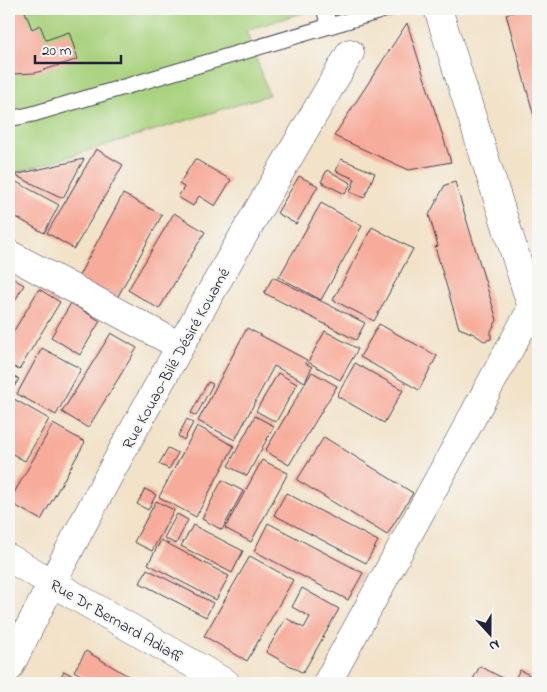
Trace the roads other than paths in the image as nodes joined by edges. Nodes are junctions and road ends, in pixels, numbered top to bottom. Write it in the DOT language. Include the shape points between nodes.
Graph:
graph roads {
  1 [pos="324,9"];
  2 [pos="387,9"];
  3 [pos="438,9"];
  4 [pos="329,25"];
  5 [pos="350,53"];
  6 [pos="9,119"];
  7 [pos="9,254"];
  8 [pos="535,318"];
  9 [pos="180,346"];
  10 [pos="9,558"];
  11 [pos="51,582"];
  12 [pos="9,668"];
  13 [pos="226,683"];
  14 [pos="326,683"];
  1 -- 4 [label="lane"];
  2 -- 4 [label="lane"];
  3 -- 8 [label="street"];
  4 -- 6 [label="lane"];
  5 -- 9 [label="street, Rue Kouao-Bilé Désiré Kouamé"];
  7 -- 9 [label="street"];
  8 -- 14 [label="street"];
  9 -- 11 [label="street, Rue Kouao-Bilé Désiré Kouamé"];
  10 -- 11 [label="street, Rue Dr Bernard Adiaffi"];
  11 -- 12 [label="street, Rue Kouao-Bilé Désiré Kouamé"];
  11 -- 13 [label="street, Rue Dr Bernard Adiaffi"];
}
